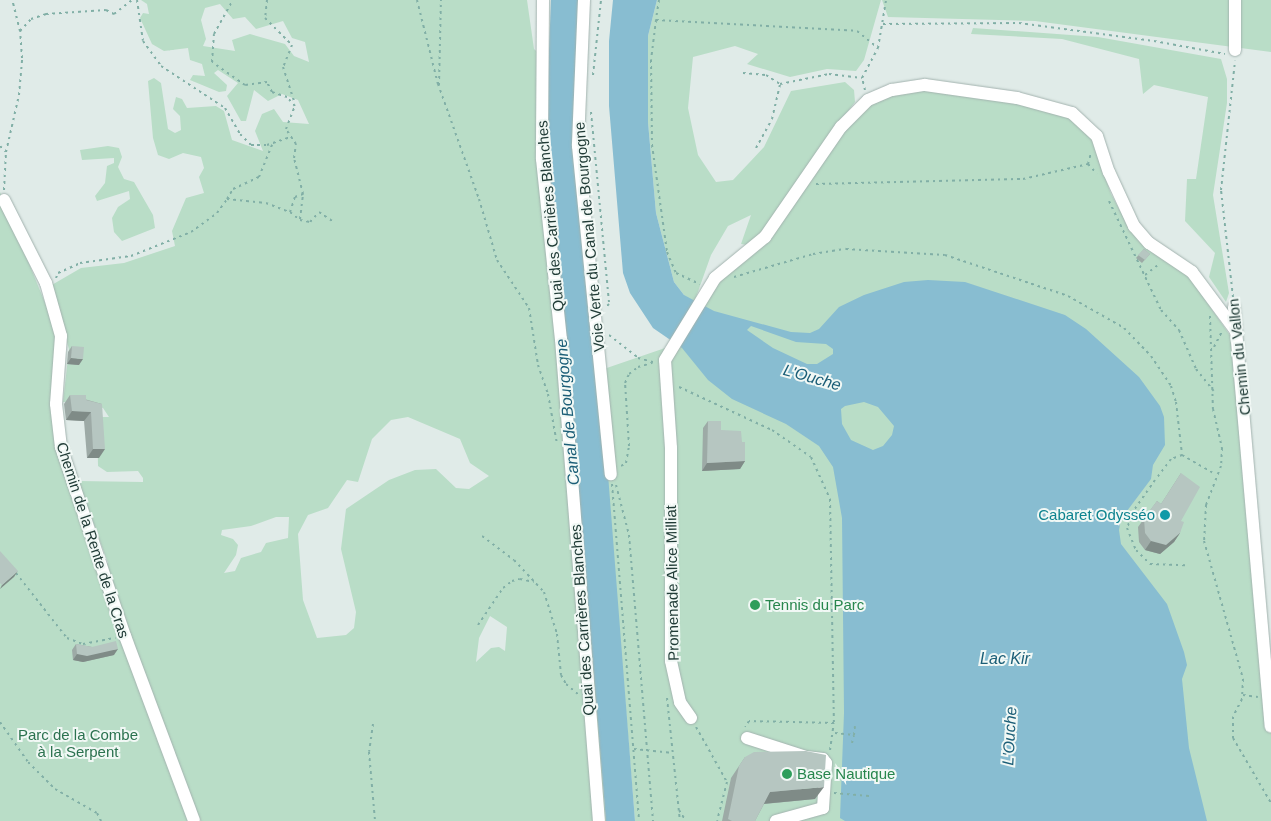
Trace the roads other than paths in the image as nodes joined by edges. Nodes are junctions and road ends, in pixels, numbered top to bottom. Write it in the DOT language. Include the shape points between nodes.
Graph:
graph roads {
  1 [pos="543,0"];
  2 [pos="584,0"];
  3 [pos="1235,0"];
  4 [pos="1235,53"];
  5 [pos="4,200"];
  6 [pos="1234,307"];
  7 [pos="1236,331"];
  8 [pos="611,474"];
  9 [pos="691,718"];
  10 [pos="1270,720"];
  11 [pos="745,734"];
  12 [pos="194,821"];
  13 [pos="599,821"];
  14 [pos="776,821"];
  1 -- 13 [label="street, Quai des Carrières Blanches" via="542,159 561,338"];
  2 -- 8 [label="street, Voie Verte du Canal de Bourgogne" via="578,146"];
  3 -- 4 [label="street"];
  5 -- 12 [label="street, Chemin de la Rente de la Cras" via="46,283 61,336 56,404 61,447 125,636"];
  6 -- 7 [label="street, Chemin du Vallon"];
  7 -- 9 [label="street, Promenade Alice Milliat" via="1192,272 1149,243 1134,226 1108,172 1097,136 1072,114 1017,98 924,85 892,90 868,100 840,127 765,237 715,278 667,355 671,448 671,660 680,702"];
  7 -- 10 [label="street, Chemin du Vallon"];
  11 -- 14 [label="street" via="825,760 823,808"];
}
